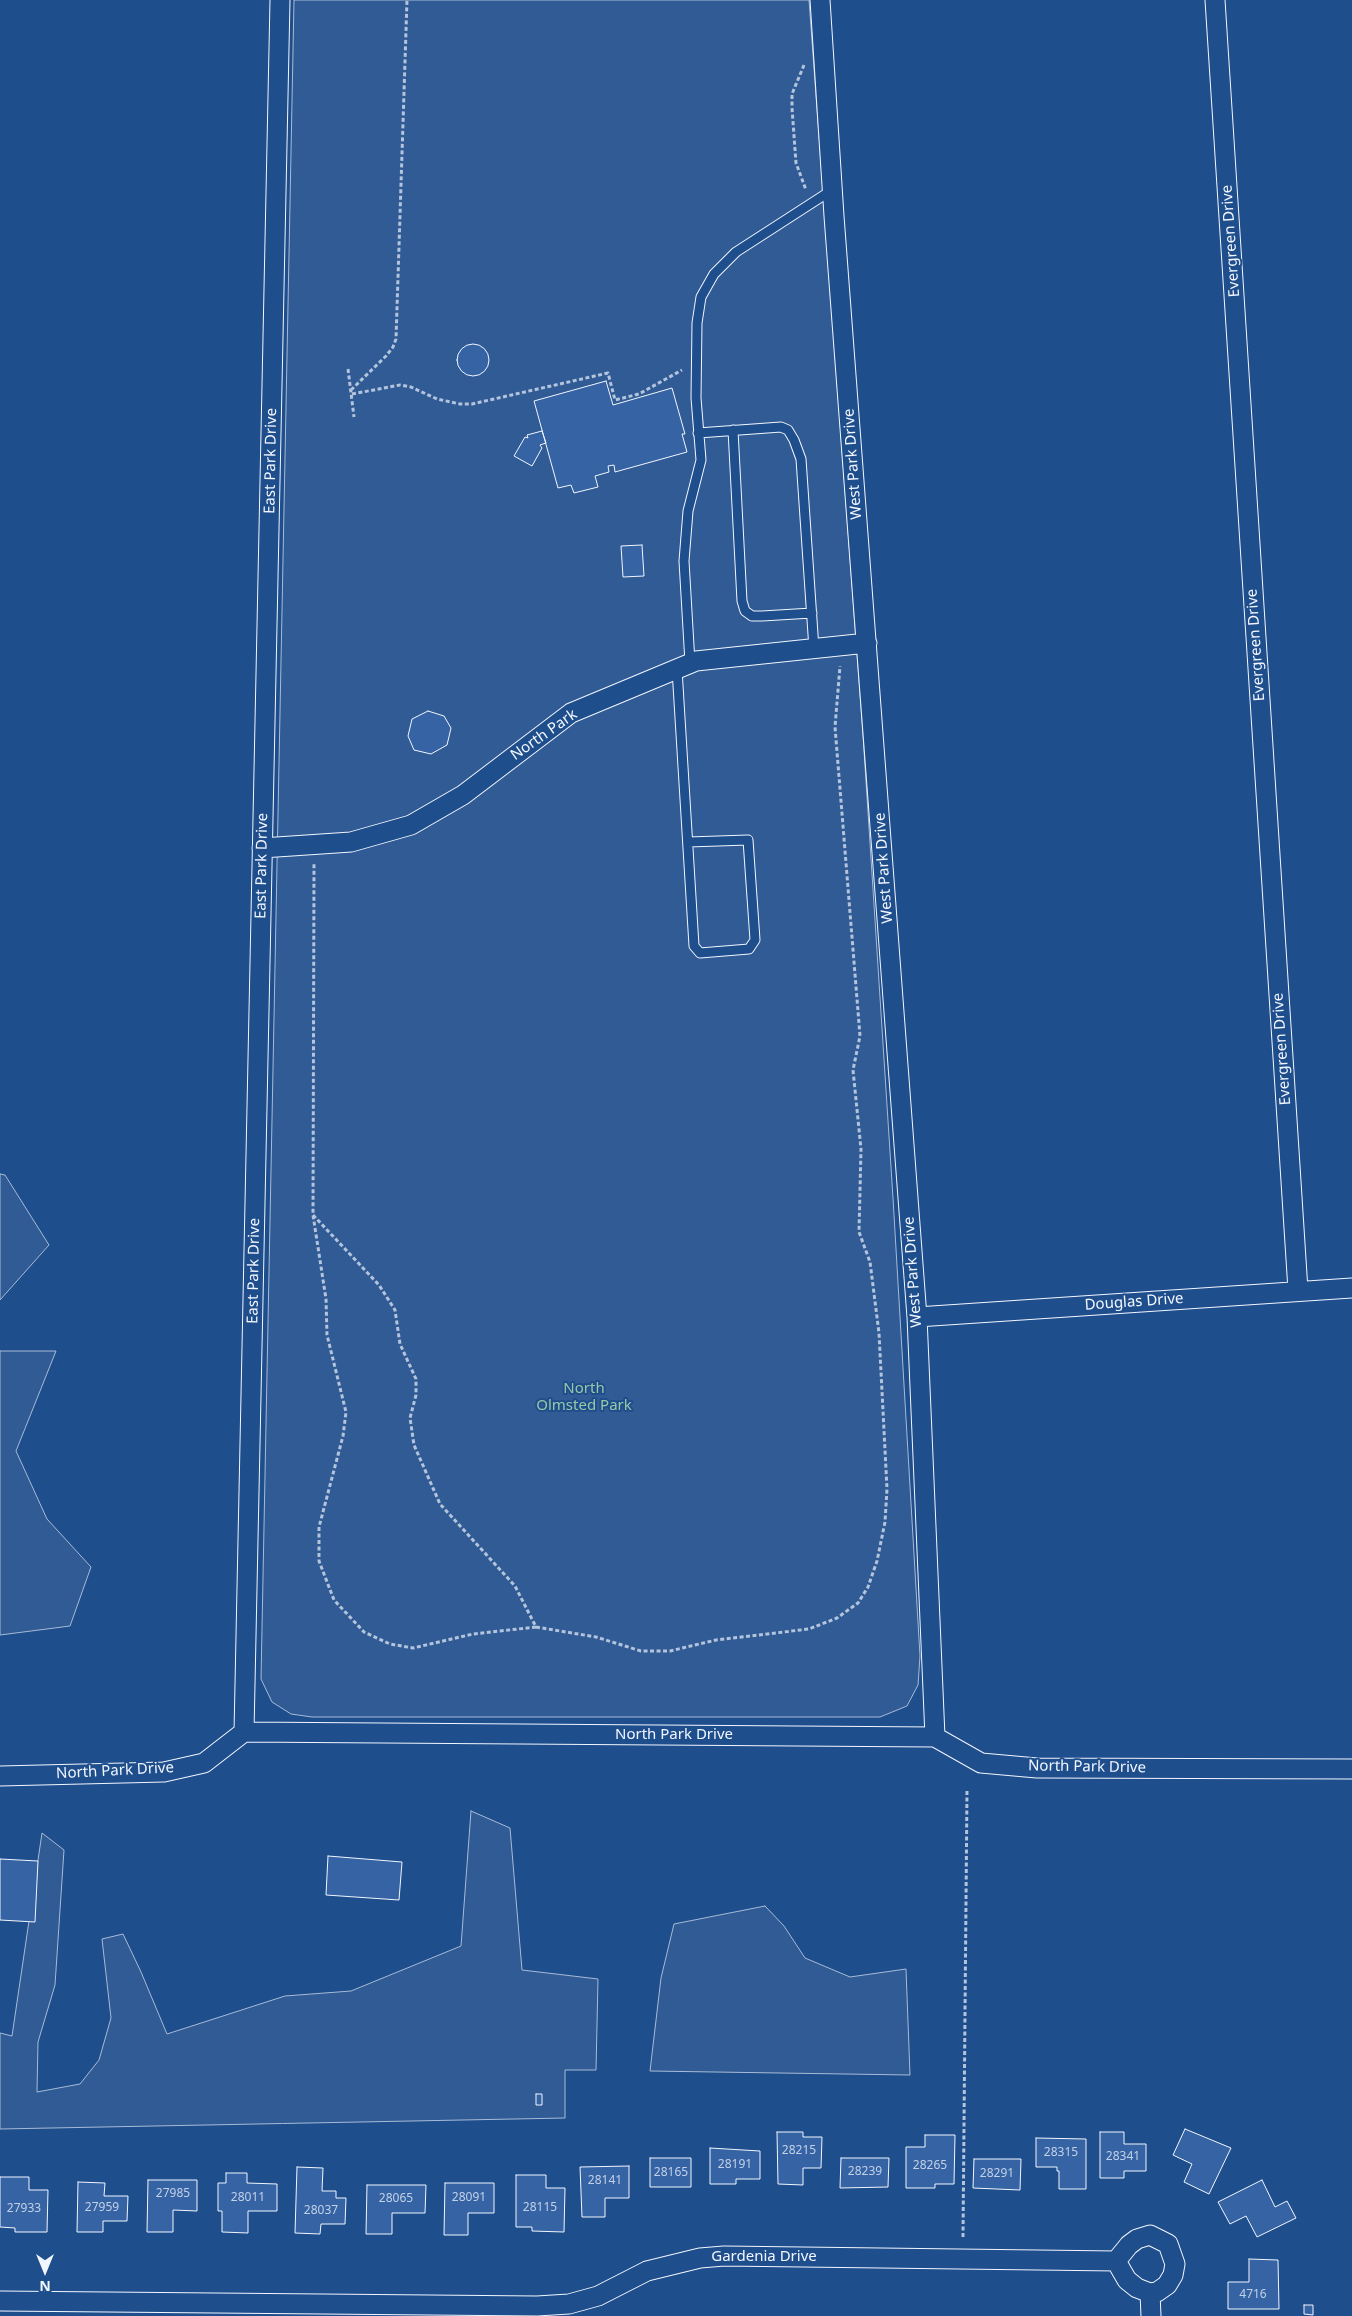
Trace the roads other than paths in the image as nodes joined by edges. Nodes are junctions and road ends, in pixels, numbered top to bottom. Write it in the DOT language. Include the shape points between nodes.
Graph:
graph roads {
  1 [pos="280,0"];
  2 [pos="820,0"];
  3 [pos="1215,0"];
  4 [pos="832,190"];
  5 [pos="733,430"];
  6 [pos="698,433"];
  7 [pos="812,613"];
  8 [pos="867,643"];
  9 [pos="814,649"];
  10 [pos="684,666"];
  11 [pos="688,842"];
  12 [pos="262,848"];
  13 [pos="1352,1288"];
  14 [pos="1298,1290"];
  15 [pos="917,1317"];
  16 [pos="244,1732"];
  17 [pos="934,1737"];
  18 [pos="1352,1769"];
  19 [pos="0,1776"];
  20 [pos="1116,2262"];
  21 [pos="1150,2293"];
  22 [pos="0,2301"];
  23 [pos="1151,2316"];
  1 -- 12 [label="street, East Park Drive"];
  2 -- 4 [label="street, West Park Drive"];
  3 -- 14 [label="street, Evergreen Drive"];
  4 -- 6 [label="lane" via="736,252 714,274 701,297 696,363"];
  4 -- 8 [label="street, West Park Drive"];
  5 -- 6 [label="lane"];
  5 -- 7 [label="lane" via="781,427 788,430 794,440 801,459"];
  5 -- 7 [label="lane" via="745,611 752,616"];
  6 -- 10 [label="lane" via="701,460 688,511 684,562"];
  7 -- 9 [label="lane"];
  8 -- 9 [label="street, North Park"];
  8 -- 15 [label="street, West Park Drive"];
  9 -- 10 [label="street, North Park" via="696,661"];
  10 -- 11 [label="lane"];
  10 -- 12 [label="street, North Park" via="571,713 463,795 411,825 350,842"];
  11 -- 11 [label="lane" via="694,946 700,953 749,949 755,940 748,840"];
  12 -- 16 [label="street, East Park Drive"];
  13 -- 14 [label="street, Douglas Drive"];
  14 -- 15 [label="street, Douglas Drive"];
  15 -- 17 [label="street, West Park Drive"];
  16 -- 17 [label="street, North Park Drive"];
  16 -- 19 [label="street, North Park Drive" via="204,1763 164,1772"];
  17 -- 18 [label="street, North Park Drive" via="981,1763 1037,1768"];
  20 -- 21 [label="street" via="1127,2280"];
  20 -- 21 [label="street" via="1129,2245 1143,2237 1150,2236 1168,2244 1175,2264 1173,2275 1167,2285"];
  20 -- 22 [label="street, Gardenia Drive" via="724,2256 700,2258 647,2271 598,2296 569,2304 537,2306"];
  21 -- 23 [label="street"];
}
